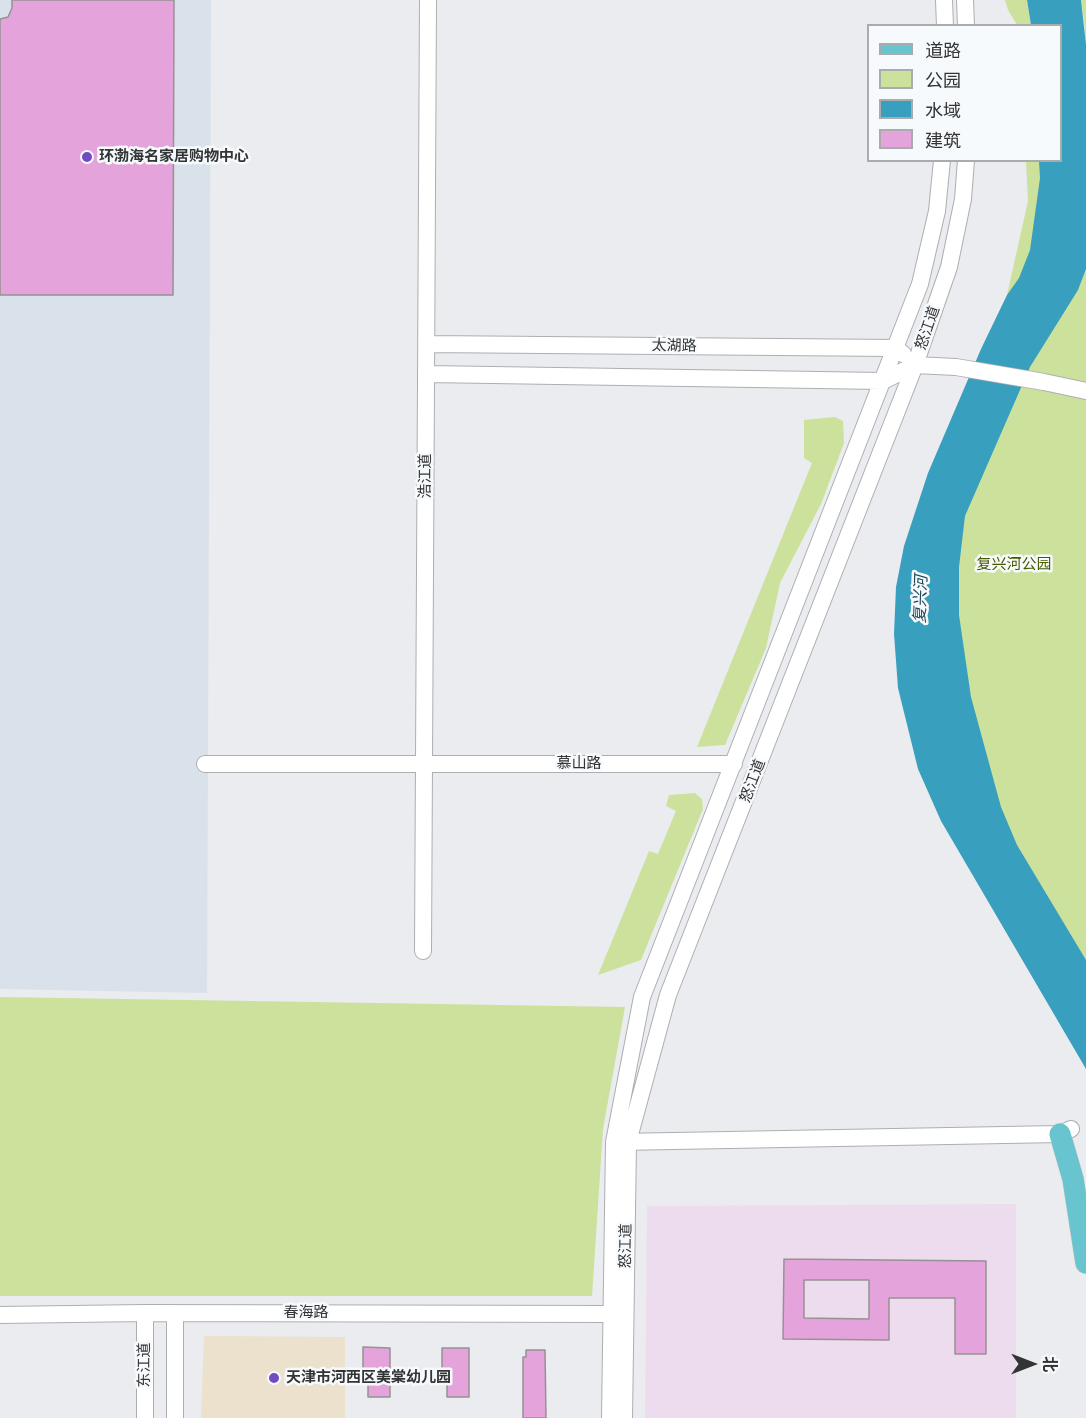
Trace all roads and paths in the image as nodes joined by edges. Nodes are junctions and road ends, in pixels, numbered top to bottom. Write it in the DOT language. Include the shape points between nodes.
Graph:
graph roads {
  1 [pos="428,0"];
  2 [pos="944,0"];
  3 [pos="964,0"];
  4 [pos="945,24"];
  5 [pos="966,24"];
  6 [pos="942,162"];
  7 [pos="966,162"];
  8 [pos="427,344"];
  9 [pos="895,348"];
  10 [pos="915,365"];
  11 [pos="427,374"];
  12 [pos="883,381"];
  13 [pos="1086,391"];
  14 [pos="205,764"];
  15 [pos="424,764"];
  16 [pos="734,764"];
  17 [pos="423,951"];
  18 [pos="1066,1132"];
  19 [pos="621,1142"];
  20 [pos="1086,1182"];
  21 [pos="1086,1263"];
  22 [pos="145,1313"];
  23 [pos="175,1313"];
  24 [pos="612,1314"];
  25 [pos="0,1315"];
  26 [pos="146,1418"];
  27 [pos="175,1418"];
  28 [pos="610,1418"];
  29 [pos="624,1418"];
  1 -- 8 [label="street, 浩江道"];
  2 -- 4 [label="street"];
  3 -- 5 [label="street"];
  6 -- 9 [label="street, 怒江道" via="937,211 920,284"];
  7 -- 10 [label="street, 怒江道" via="963,199 949,267"];
  8 -- 9 [label="street, 太湖路"];
  8 -- 11 [label="street, 浩江道"];
  9 -- 10 [label="street"];
  9 -- 12 [label="street, 怒江道"];
  10 -- 12 [label="street"];
  10 -- 13 [label="street" via="956,367"];
  10 -- 19 [label="street, 怒江道" via="668,995"];
  11 -- 12 [label="street"];
  11 -- 15 [label="street, 浩江道"];
  12 -- 16 [label="street, 怒江道"];
  14 -- 15 [label="street, 慕山路"];
  15 -- 16 [label="street, 慕山路"];
  15 -- 17 [label="street, 浩江道"];
  16 -- 19 [label="street, 怒江道" via="642,997"];
  18 -- 19 [label="street"];
  18 -- 20 [label="main road"];
  18 -- 21 [label="main road"];
  19 -- 24 [label="street, 怒江道"];
  19 -- 29 [label="street, 怒江道"];
  22 -- 23 [label="street, 春海路"];
  22 -- 25 [label="street, 春海路"];
  22 -- 26 [label="street, 东江道"];
  23 -- 24 [label="street, 春海路"];
  23 -- 27 [label="street, 东江道"];
  24 -- 28 [label="street, 怒江道"];
}
